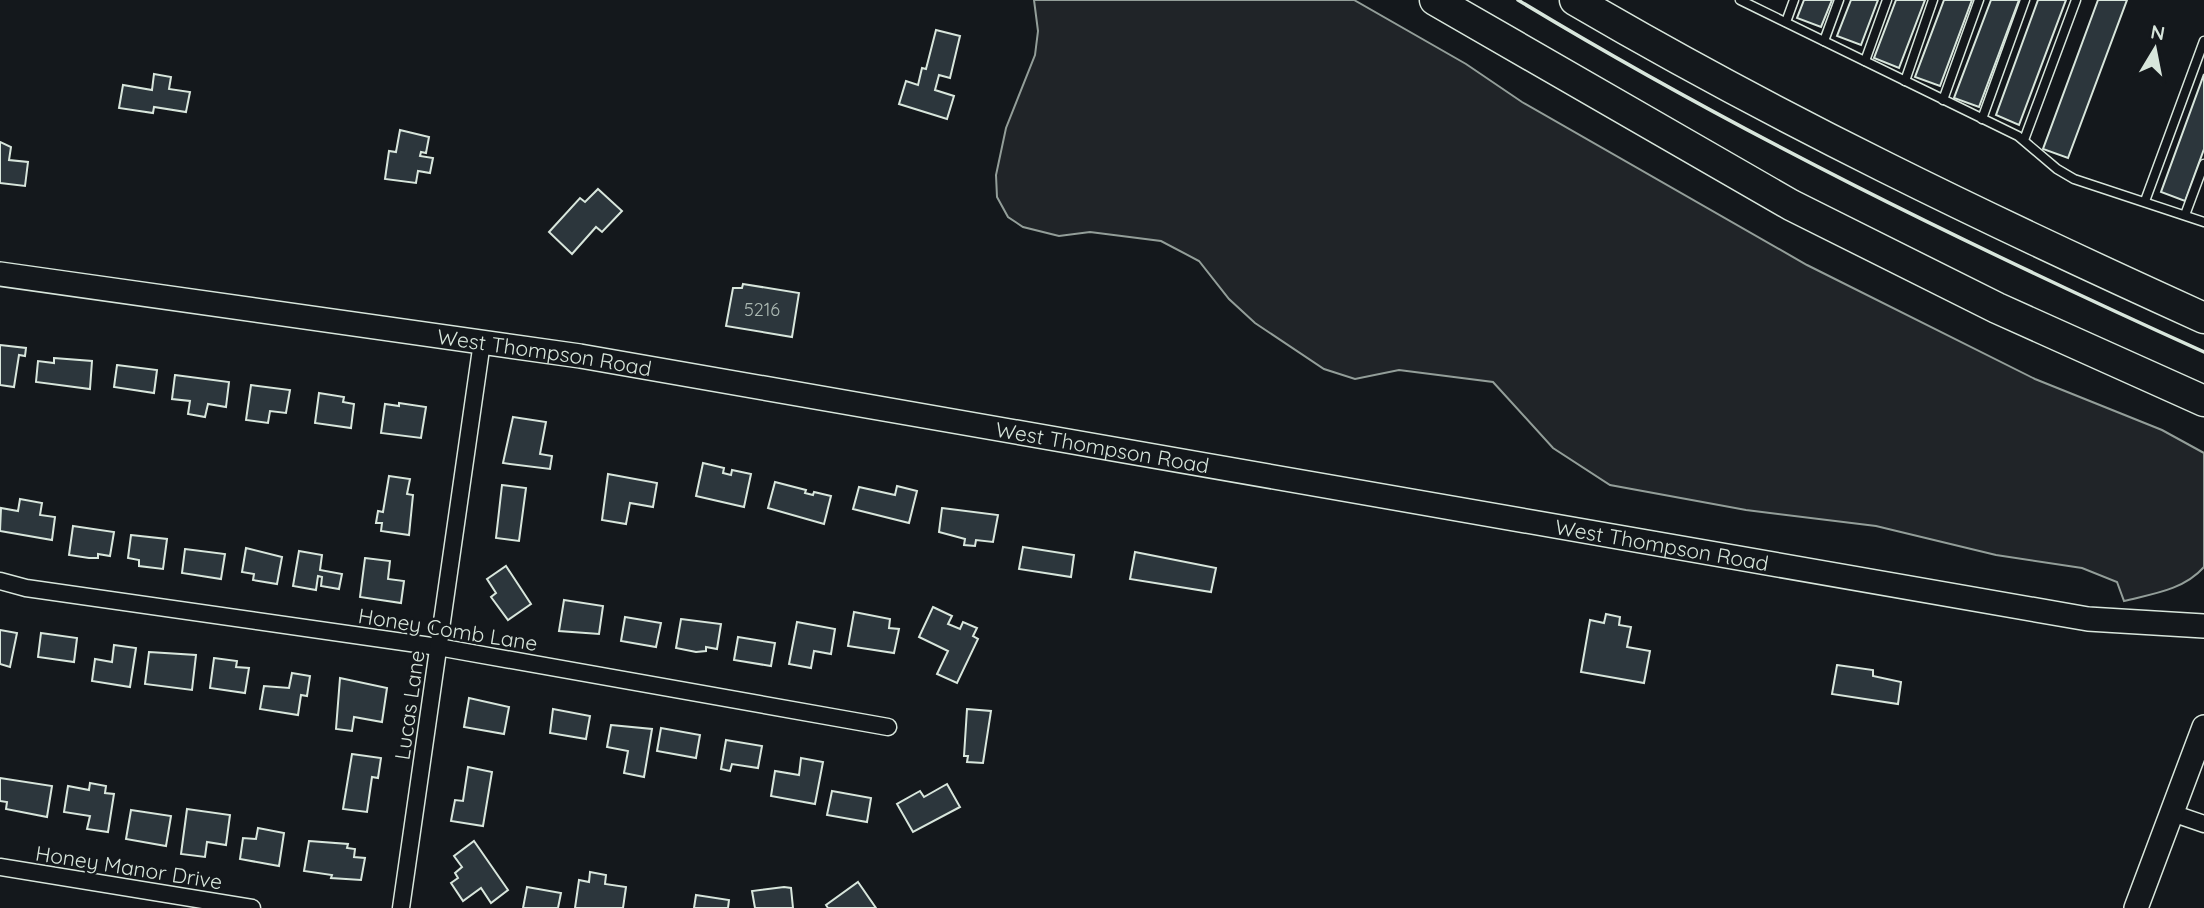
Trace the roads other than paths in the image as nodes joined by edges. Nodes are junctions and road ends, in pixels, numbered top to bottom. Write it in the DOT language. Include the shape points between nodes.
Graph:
graph roads {
  1 [pos="1435,0"];
  2 [pos="1575,0"];
  3 [pos="1794,0"];
  4 [pos="1839,0"];
  5 [pos="1886,0"];
  6 [pos="1933,0"];
  7 [pos="1979,0"];
  8 [pos="2025,0"];
  9 [pos="2076,0"];
  10 [pos="1744,1"];
  11 [pos="1786,22"];
  12 [pos="1824,41"];
  13 [pos="2204,41"];
  14 [pos="1865,61"];
  15 [pos="1905,81"];
  16 [pos="1943,100"];
  17 [pos="1982,119"];
  18 [pos="2024,140"];
  19 [pos="2204,164"];
  20 [pos="2145,201"];
  21 [pos="2185,215"];
  22 [pos="2204,222"];
  23 [pos="0,274"];
  24 [pos="2204,318"];
  25 [pos="482,342"];
  26 [pos="2204,401"];
  27 [pos="0,581"];
  28 [pos="2204,626"];
  29 [pos="438,647"];
  30 [pos="888,727"];
  31 [pos="2204,727"];
  32 [pos="2172,813"];
  33 [pos="2204,824"];
  34 [pos="0,867"];
  35 [pos="252,908"];
  36 [pos="401,908"];
  37 [pos="2136,908"];
  1 -- 26 [label="highway" via="1791,205 1997,308"];
  2 -- 24 [label="highway" via="1858,154"];
  3 -- 11 [label="lane"];
  4 -- 12 [label="lane"];
  5 -- 14 [label="lane"];
  6 -- 15 [label="lane"];
  7 -- 16 [label="lane"];
  8 -- 17 [label="lane"];
  9 -- 18 [label="lane"];
  10 -- 11 [label="lane"];
  11 -- 12 [label="lane"];
  12 -- 14 [label="lane"];
  13 -- 20 [label="lane"];
  14 -- 15 [label="lane"];
  15 -- 16 [label="lane"];
  16 -- 17 [label="lane"];
  17 -- 18 [label="lane"];
  18 -- 20 [label="lane" via="2074,179"];
  19 -- 21 [label="lane"];
  20 -- 21 [label="lane"];
  21 -- 22 [label="lane"];
  23 -- 25 [label="main road, West Thompson Road"];
  25 -- 28 [label="main road, West Thompson Road" via="2088,619"];
  25 -- 29 [label="street, Lucas Lane"];
  27 -- 29 [label="street, Honey Comb Lane"];
  29 -- 30 [label="street, Honey Comb Lane"];
  29 -- 36 [label="street, Lucas Lane"];
  31 -- 32 [label="main road"];
  32 -- 33 [label="street"];
  32 -- 37 [label="main road"];
  34 -- 35 [label="street, Honey Manor Drive"];
}
